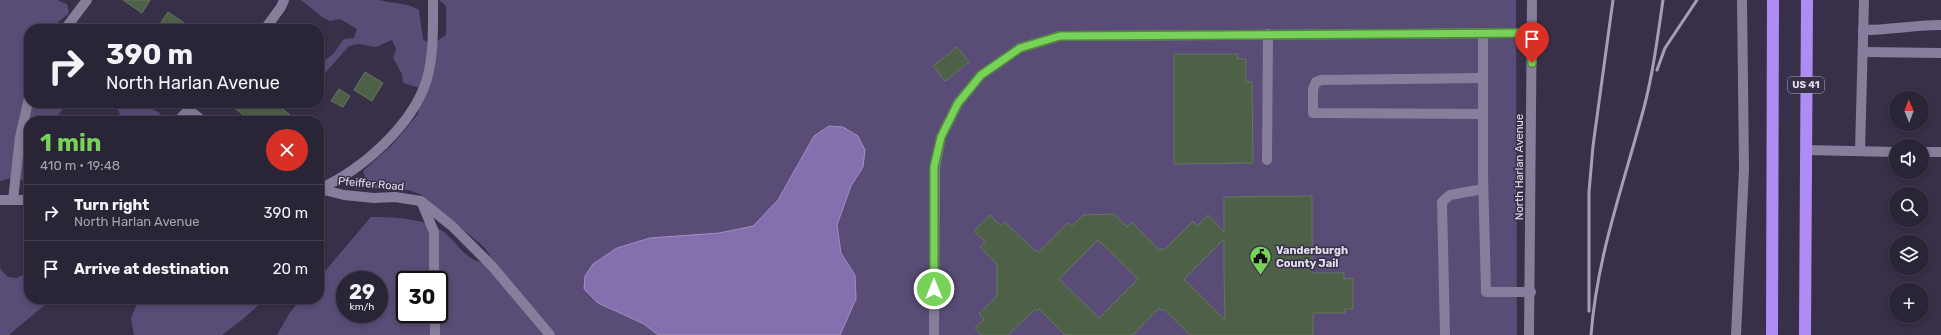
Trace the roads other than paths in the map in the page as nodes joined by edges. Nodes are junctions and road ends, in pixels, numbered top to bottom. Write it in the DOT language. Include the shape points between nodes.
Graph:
graph roads {
  1 [pos="87,0"];
  2 [pos="284,0"];
  3 [pos="433,0"];
  4 [pos="1532,0"];
  5 [pos="1742,0"];
  6 [pos="1774,0"];
  7 [pos="1807,0"];
  8 [pos="1864,0"];
  9 [pos="69,24"];
  10 [pos="269,24"];
  11 [pos="1941,25"];
  12 [pos="1863,30"];
  13 [pos="1483,33"];
  14 [pos="1532,33"];
  15 [pos="1268,34"];
  16 [pos="1863,52"];
  17 [pos="1941,53"];
  18 [pos="1482,78"];
  19 [pos="190,108"];
  20 [pos="1483,114"];
  21 [pos="183,116"];
  22 [pos="24,120"];
  23 [pos="1806,150"];
  24 [pos="1860,151"];
  25 [pos="1889,152"];
  26 [pos="1929,152"];
  27 [pos="1941,152"];
  28 [pos="1267,160"];
  29 [pos="324,187"];
  30 [pos="1483,189"];
  31 [pos="324,190"];
  32 [pos="0,200"];
  33 [pos="13,200"];
  34 [pos="24,200"];
  35 [pos="421,201"];
  36 [pos="434,271"];
  37 [pos="1531,292"];
  38 [pos="435,323"];
  39 [pos="435,335"];
  40 [pos="550,335"];
  41 [pos="934,335"];
  42 [pos="1445,335"];
  43 [pos="1529,335"];
  44 [pos="1736,335"];
  45 [pos="1772,335"];
  46 [pos="1805,335"];
  1 -- 9 [label="street"];
  2 -- 10 [label="street"];
  3 -- 29 [label="street" via="431,58 416,104 371,156 338,180"];
  4 -- 14 [label="street, North Harlan Avenue"];
  5 -- 44 [label="street" via="1744,169"];
  6 -- 45 [label="highway, US 41"];
  7 -- 23 [label="highway, US 41"];
  8 -- 12 [label="street"];
  11 -- 12 [label="street"];
  12 -- 16 [label="street"];
  13 -- 14 [label="street"];
  13 -- 15 [label="street"];
  13 -- 18 [label="street"];
  14 -- 37 [label="street, North Harlan Avenue"];
  15 -- 28 [label="street"];
  15 -- 41 [label="street" via="1060,36 1020,48 981,75 958,103 941,137 934,167"];
  16 -- 17 [label="street"];
  16 -- 24 [label="street"];
  18 -- 20 [label="street"];
  18 -- 20 [label="street" via="1321,80 1316,82 1313,90 1313,113"];
  19 -- 21 [label="street"];
  20 -- 30 [label="street"];
  22 -- 33 [label="street"];
  23 -- 24 [label="street"];
  23 -- 46 [label="highway, US 41"];
  24 -- 25 [label="street"];
  26 -- 27 [label="street"];
  30 -- 37 [label="street" via="1486,292"];
  30 -- 42 [label="street" via="1450,195 1442,202"];
  31 -- 35 [label="street, Pfeiffer Road" via="344,195"];
  32 -- 33 [label="street"];
  33 -- 34 [label="street"];
  35 -- 36 [label="street" via="434,232"];
  35 -- 40 [label="street" via="452,226 492,266"];
  37 -- 43 [label="street, North Harlan Avenue"];
  38 -- 39 [label="street"];
}
